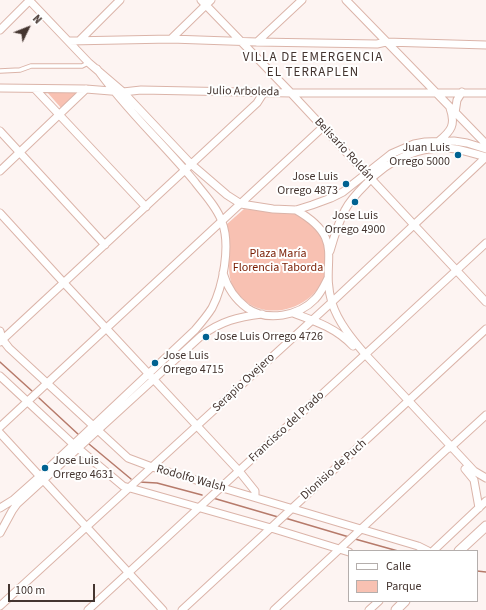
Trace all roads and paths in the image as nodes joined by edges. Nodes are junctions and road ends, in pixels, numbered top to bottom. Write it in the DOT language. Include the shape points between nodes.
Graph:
graph roads {
  1 [pos="29,0"];
  2 [pos="120,0"];
  3 [pos="302,0"];
  4 [pos="346,0"];
  5 [pos="206,2"];
  6 [pos="0,30"];
  7 [pos="170,39"];
  8 [pos="69,40"];
  9 [pos="80,40"];
  10 [pos="241,42"];
  11 [pos="257,42"];
  12 [pos="386,42"];
  13 [pos="486,44"];
  14 [pos="89,63"];
  15 [pos="97,69"];
  16 [pos="0,71"];
  17 [pos="0,88"];
  18 [pos="35,89"];
  19 [pos="86,89"];
  20 [pos="112,90"];
  21 [pos="123,92"];
  22 [pos="264,92"];
  23 [pos="291,92"];
  24 [pos="462,92"];
  25 [pos="436,93"];
  26 [pos="486,93"];
  27 [pos="449,106"];
  28 [pos="455,113"];
  29 [pos="60,115"];
  30 [pos="323,127"];
  31 [pos="0,131"];
  32 [pos="438,141"];
  33 [pos="486,144"];
  34 [pos="486,149"];
  35 [pos="20,152"];
  36 [pos="486,157"];
  37 [pos="191,164"];
  38 [pos="185,170"];
  39 [pos="0,171"];
  40 [pos="368,176"];
  41 [pos="241,204"];
  42 [pos="146,207"];
  43 [pos="296,210"];
  44 [pos="0,213"];
  45 [pos="222,222"];
  46 [pos="414,225"];
  47 [pos="486,243"];
  48 [pos="105,245"];
  49 [pos="330,251"];
  50 [pos="457,270"];
  51 [pos="223,273"];
  52 [pos="328,278"];
  53 [pos="64,283"];
  54 [pos="332,302"];
  55 [pos="486,302"];
  56 [pos="293,313"];
  57 [pos="262,314"];
  58 [pos="312,320"];
  59 [pos="107,329"];
  60 [pos="486,329"];
  61 [pos="0,331"];
  62 [pos="1,340"];
  63 [pos="364,356"];
  64 [pos="149,374"];
  65 [pos="0,376"];
  66 [pos="155,380"];
  67 [pos="48,384"];
  68 [pos="27,402"];
  69 [pos="408,403"];
  70 [pos="486,415"];
  71 [pos="197,426"];
  72 [pos="0,427"];
  73 [pos="95,429"];
  74 [pos="0,433"];
  75 [pos="75,447"];
  76 [pos="449,448"];
  77 [pos="152,468"];
  78 [pos="239,471"];
  79 [pos="42,478"];
  80 [pos="486,478"];
  81 [pos="129,488"];
  82 [pos="220,488"];
  83 [pos="255,497"];
  84 [pos="486,501"];
  85 [pos="15,502"];
  86 [pos="0,508"];
  87 [pos="199,508"];
  88 [pos="293,508"];
  89 [pos="479,508"];
  90 [pos="486,526"];
  91 [pos="86,527"];
  92 [pos="271,528"];
  93 [pos="361,528"];
  94 [pos="0,533"];
  95 [pos="339,549"];
  96 [pos="426,550"];
  97 [pos="434,550"];
  98 [pos="460,550"];
  99 [pos="348,552"];
  100 [pos="128,572"];
  101 [pos="378,602"];
  102 [pos="404,602"];
  103 [pos="0,606"];
  104 [pos="88,610"];
  105 [pos="163,610"];
  106 [pos="182,610"];
  107 [pos="274,610"];
  108 [pos="369,610"];
  109 [pos="396,610"];
  1 -- 6 [label="street"];
  1 -- 8 [label="street"];
  2 -- 9 [label="street"];
  3 -- 11 [label="street"];
  4 -- 12 [label="street"];
  5 -- 7 [label="street"];
  5 -- 10 [label="street, Belisario Roldán"];
  7 -- 9 [label="street"];
  7 -- 10 [label="street"];
  8 -- 9 [label="street"];
  8 -- 14 [label="street"];
  10 -- 11 [label="street"];
  10 -- 23 [label="street, Belisario Roldán"];
  11 -- 12 [label="street"];
  12 -- 13 [label="street"];
  12 -- 25 [label="street"];
  14 -- 15 [label="street"];
  14 -- 16 [label="lane" via="82,66 31,66 20,70"];
  15 -- 20 [label="street"];
  15 -- 21 [label="street"];
  17 -- 18 [label="street, Julio Arboleda"];
  18 -- 19 [label="street, Julio Arboleda"];
  18 -- 29 [label="street"];
  19 -- 20 [label="street, Julio Arboleda"];
  19 -- 29 [label="street"];
  20 -- 21 [label="street, Julio Arboleda"];
  20 -- 38 [label="street"];
  21 -- 22 [label="street, Julio Arboleda"];
  21 -- 37 [label="street"];
  22 -- 23 [label="street, Julio Arboleda"];
  22 -- 37 [label="street" via="257,102"];
  23 -- 25 [label="street, Julio Arboleda"];
  23 -- 30 [label="street, Belisario Roldán"];
  24 -- 25 [label="street, Julio Arboleda"];
  24 -- 26 [label="street, Julio Arboleda"];
  24 -- 28 [label="street" via="457,100"];
  25 -- 27 [label="street"];
  27 -- 28 [label="street"];
  27 -- 32 [label="street" via="452,127"];
  28 -- 33 [label="street"];
  29 -- 35 [label="street"];
  29 -- 42 [label="street"];
  30 -- 40 [label="street, Belisario Roldán"];
  30 -- 41 [label="street"];
  31 -- 35 [label="street"];
  32 -- 34 [label="street" via="467,143"];
  32 -- 40 [label="street" via="414,144 397,150"];
  35 -- 39 [label="street"];
  35 -- 48 [label="street"];
  36 -- 40 [label="street" via="455,149 422,150 396,159"];
  36 -- 46 [label="street, Serapio Ovejero"];
  37 -- 38 [label="street"];
  37 -- 41 [label="street"];
  38 -- 42 [label="street"];
  38 -- 45 [label="street" via="207,197"];
  40 -- 43 [label="street" via="331,198"];
  40 -- 46 [label="street, Belisario Roldán"];
  40 -- 49 [label="street" via="345,210"];
  41 -- 43 [label="street"];
  41 -- 45 [label="street"];
  42 -- 48 [label="street"];
  43 -- 49 [label="street" via="316,224 325,237"];
  44 -- 53 [label="street"];
  45 -- 51 [label="street" via="225,246"];
  45 -- 59 [label="street"];
  46 -- 50 [label="street, Belisario Roldán"];
  46 -- 54 [label="street, Serapio Ovejero"];
  47 -- 50 [label="street, Francisco del Prado"];
  48 -- 53 [label="street"];
  49 -- 52 [label="street"];
  50 -- 55 [label="street, Belisario Roldán"];
  50 -- 63 [label="street, Francisco del Prado"];
  51 -- 57 [label="street" via="226,283 238,300 247,308"];
  51 -- 64 [label="street" via="215,300 203,320"];
  52 -- 54 [label="street"];
  52 -- 56 [label="street" via="315,300"];
  53 -- 59 [label="street"];
  53 -- 62 [label="street"];
  54 -- 58 [label="street, Serapio Ovejero"];
  54 -- 63 [label="street" via="343,326"];
  56 -- 57 [label="street"];
  56 -- 58 [label="street"];
  57 -- 66 [label="street" via="229,320 217,325 201,336"];
  58 -- 63 [label="street" via="331,328"];
  58 -- 71 [label="street, Serapio Ovejero"];
  59 -- 64 [label="street"];
  59 -- 67 [label="street"];
  60 -- 69 [label="street, Dionisio de Puch"];
  61 -- 62 [label="street, Rodolfo Walsh"];
  62 -- 67 [label="street, Rodolfo Walsh"];
  63 -- 69 [label="street"];
  63 -- 78 [label="street, Francisco del Prado"];
  64 -- 66 [label="street"];
  64 -- 73 [label="street"];
  65 -- 68 [label="street, Rodolfo Walsh"];
  66 -- 71 [label="street"];
  66 -- 73 [label="street"];
  67 -- 68 [label="street"];
  67 -- 73 [label="street, Rodolfo Walsh"];
  68 -- 72 [label="street"];
  68 -- 75 [label="street, Rodolfo Walsh"];
  69 -- 76 [label="street"];
  69 -- 88 [label="street, Dionisio de Puch"];
  70 -- 76 [label="street"];
  71 -- 77 [label="street, Serapio Ovejero"];
  71 -- 78 [label="street"];
  73 -- 75 [label="street"];
  73 -- 77 [label="street, Rodolfo Walsh" via="128,458"];
  74 -- 79 [label="street"];
  75 -- 79 [label="street"];
  75 -- 81 [label="street, Rodolfo Walsh" via="118,483"];
  76 -- 80 [label="street" via="474,471"];
  76 -- 89 [label="street" via="470,474 476,487"];
  76 -- 93 [label="street"];
  77 -- 81 [label="street, Serapio Ovejero"];
  77 -- 82 [label="street, Rodolfo Walsh"];
  78 -- 82 [label="street, Francisco del Prado"];
  78 -- 83 [label="street" via="255,491"];
  79 -- 85 [label="street"];
  79 -- 91 [label="street"];
  81 -- 87 [label="street, Rodolfo Walsh"];
  81 -- 91 [label="street, Serapio Ovejero"];
  82 -- 83 [label="street, Rodolfo Walsh"];
  82 -- 87 [label="street, Francisco del Prado"];
  83 -- 88 [label="street, Rodolfo Walsh"];
  84 -- 89 [label="street"];
  85 -- 86 [label="street"];
  85 -- 94 [label="street"];
  87 -- 92 [label="street, Rodolfo Walsh"];
  87 -- 100 [label="street, Francisco del Prado"];
  88 -- 92 [label="street, Dionisio de Puch"];
  88 -- 93 [label="street, Rodolfo Walsh"];
  89 -- 97 [label="street"];
  90 -- 98 [label="main road"];
  91 -- 100 [label="street"];
  91 -- 103 [label="street, Serapio Ovejero"];
  92 -- 95 [label="street, Rodolfo Walsh"];
  92 -- 106 [label="street, Dionisio de Puch"];
  93 -- 95 [label="street"];
  93 -- 96 [label="street, Rodolfo Walsh"];
  95 -- 99 [label="street, Rodolfo Walsh"];
  95 -- 107 [label="street"];
  100 -- 104 [label="street, Francisco del Prado"];
  100 -- 105 [label="street"];
  101 -- 108 [label="street"];
  102 -- 109 [label="main road"];
}
